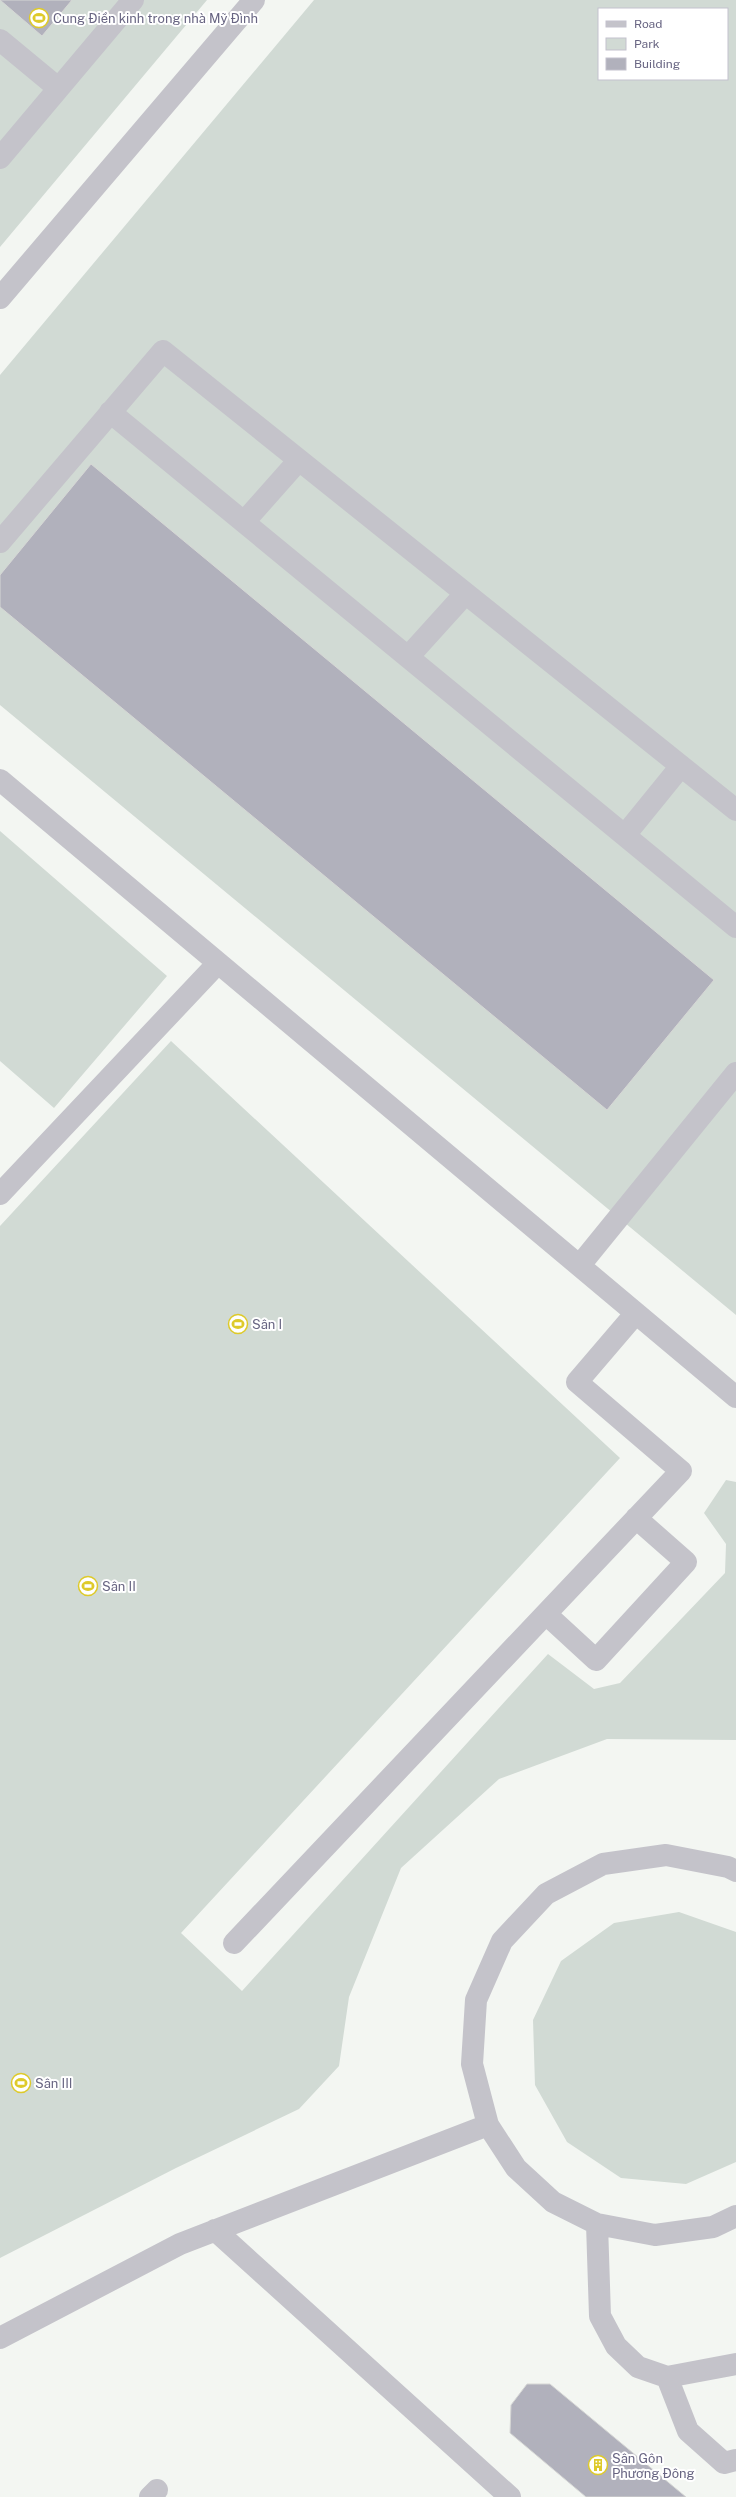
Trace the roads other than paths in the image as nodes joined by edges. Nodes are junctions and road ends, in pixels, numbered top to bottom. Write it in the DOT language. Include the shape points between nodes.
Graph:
graph roads {
  1 [pos="133,0"];
  2 [pos="254,0"];
  3 [pos="0,40"];
  4 [pos="58,88"];
  5 [pos="0,158"];
  6 [pos="0,298"];
  7 [pos="110,412"];
  8 [pos="299,460"];
  9 [pos="244,522"];
  10 [pos="0,542"];
  11 [pos="465,594"];
  12 [pos="408,657"];
  13 [pos="681,766"];
  14 [pos="0,780"];
  15 [pos="736,810"];
  16 [pos="625,835"];
  17 [pos="736,927"];
  18 [pos="218,963"];
  19 [pos="736,1073"];
  20 [pos="0,1194"];
  21 [pos="580,1265"];
  22 [pos="636,1313"];
  23 [pos="736,1396"];
  24 [pos="636,1518"];
  25 [pos="546,1614"];
  26 [pos="734,1866"];
  27 [pos="234,1943"];
  28 [pos="488,2125"];
  29 [pos="736,2216"];
  30 [pos="597,2224"];
  31 [pos="215,2230"];
  32 [pos="0,2338"];
  33 [pos="736,2364"];
  34 [pos="667,2378"];
  35 [pos="736,2460"];
  36 [pos="510,2497"];
  1 -- 4 [label="street"];
  2 -- 6 [label="street"];
  3 -- 4 [label="street"];
  4 -- 5 [label="street"];
  7 -- 8 [label="street" via="163,352"];
  7 -- 9 [label="street"];
  7 -- 10 [label="street"];
  8 -- 9 [label="street"];
  8 -- 11 [label="street"];
  9 -- 12 [label="street"];
  11 -- 12 [label="street"];
  11 -- 13 [label="street"];
  12 -- 16 [label="street"];
  13 -- 15 [label="street"];
  13 -- 16 [label="street"];
  14 -- 18 [label="street"];
  16 -- 17 [label="street"];
  18 -- 20 [label="street"];
  18 -- 21 [label="street"];
  19 -- 21 [label="street"];
  21 -- 22 [label="street"];
  22 -- 23 [label="street"];
  22 -- 24 [label="street" via="577,1382 681,1471"];
  24 -- 25 [label="street"];
  24 -- 25 [label="street" via="686,1562 596,1660"];
  25 -- 27 [label="street"];
  26 -- 28 [label="street" via="666,1855 603,1864 546,1894 502,1941 476,2000 472,2064"];
  28 -- 30 [label="street" via="516,2168 553,2202"];
  28 -- 31 [label="street"];
  29 -- 30 [label="street" via="713,2227 655,2235"];
  30 -- 34 [label="street" via="600,2316 616,2346 638,2367"];
  31 -- 32 [label="street" via="180,2244"];
  31 -- 36 [label="street"];
  33 -- 34 [label="street"];
  34 -- 35 [label="street" via="688,2431 724,2463"];
}
